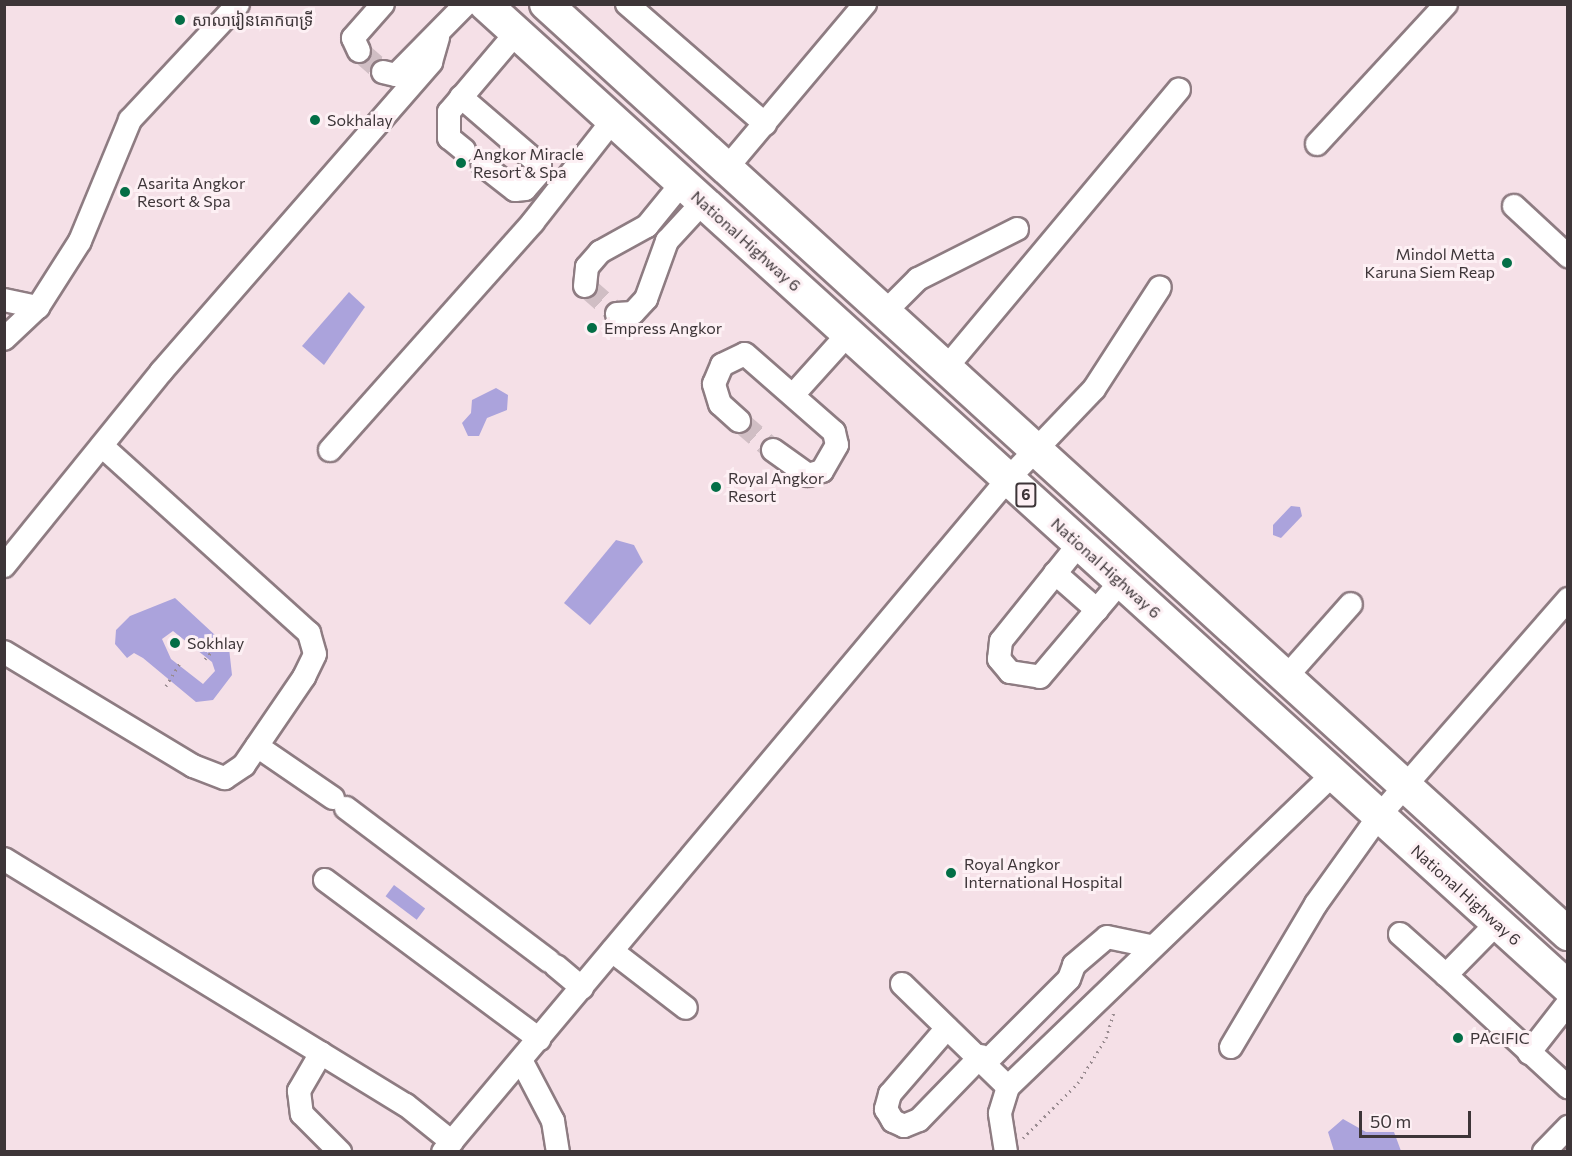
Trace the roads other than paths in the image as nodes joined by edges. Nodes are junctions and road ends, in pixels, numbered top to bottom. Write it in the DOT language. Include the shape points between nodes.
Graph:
graph roads {
  1 [pos="238,4"];
  2 [pos="382,4"];
  3 [pos="466,4"];
  4 [pos="485,4"];
  5 [pos="546,4"];
  6 [pos="627,4"];
  7 [pos="865,4"];
  8 [pos="1446,4"];
  9 [pos="516,33"];
  10 [pos="438,37"];
  11 [pos="358,51"];
  12 [pos="383,72"];
  13 [pos="1179,89"];
  14 [pos="461,97"];
  15 [pos="613,120"];
  16 [pos="765,124"];
  17 [pos="1317,144"];
  18 [pos="464,150"];
  19 [pos="483,165"];
  20 [pos="726,169"];
  21 [pos="692,192"];
  22 [pos="1514,206"];
  23 [pos="1017,229"];
  24 [pos="1568,256"];
  25 [pos="585,286"];
  26 [pos="1160,287"];
  27 [pos="4,300"];
  28 [pos="38,307"];
  29 [pos="884,313"];
  30 [pos="616,314"];
  31 [pos="848,334"];
  32 [pos="4,339"];
  33 [pos="946,368"];
  34 [pos="793,395"];
  35 [pos="739,421"];
  36 [pos="102,446"];
  37 [pos="330,450"];
  38 [pos="773,450"];
  39 [pos="1035,450"];
  40 [pos="1008,479"];
  41 [pos="1079,544"];
  42 [pos="4,566"];
  43 [pos="1055,573"];
  44 [pos="1121,581"];
  45 [pos="1568,599"];
  46 [pos="1351,604"];
  47 [pos="1097,610"];
  48 [pos="4,652"];
  49 [pos="1287,676"];
  50 [pos="257,746"];
  51 [pos="1333,774"];
  52 [pos="1406,787"];
  53 [pos="1379,816"];
  54 [pos="4,859"];
  55 [pos="325,880"];
  56 [pos="1497,923"];
  57 [pos="1400,934"];
  58 [pos="1568,934"];
  59 [pos="1150,946"];
  60 [pos="612,951"];
  61 [pos="1446,975"];
  62 [pos="902,984"];
  63 [pos="1568,987"];
  64 [pos="582,988"];
  65 [pos="1568,1003"];
  66 [pos="686,1008"];
  67 [pos="947,1028"];
  68 [pos="539,1039"];
  69 [pos="1231,1047"];
  70 [pos="321,1053"];
  71 [pos="1529,1053"];
  72 [pos="983,1059"];
  73 [pos="521,1060"];
  74 [pos="1008,1087"];
  75 [pos="1568,1087"];
  76 [pos="1568,1127"];
  77 [pos="447,1147"];
  78 [pos="1012,1148"];
  79 [pos="340,1152"];
  80 [pos="558,1152"];
  81 [pos="1545,1152"];
  1 -- 28 [label="street" via="129,120 80,241"];
  2 -- 11 [label="street" via="353,38"];
  3 -- 10 [label="street"];
  4 -- 9 [label="highway, National Highway 6 / 6"];
  5 -- 20 [label="highway, 6"];
  6 -- 16 [label="street"];
  7 -- 16 [label="street"];
  8 -- 17 [label="street"];
  9 -- 14 [label="street"];
  9 -- 15 [label="highway, National Highway 6 / 6"];
  10 -- 12 [label="street" via="396,75"];
  10 -- 36 [label="street" via="431,62"];
  13 -- 33 [label="street"];
  14 -- 18 [label="street" via="449,112 449,138"];
  14 -- 19 [label="street" via="540,165 540,173 525,189 515,190"];
  15 -- 21 [label="highway, National Highway 6 / 6"];
  15 -- 37 [label="street" via="533,222"];
  16 -- 20 [label="street"];
  20 -- 29 [label="highway, 6"];
  21 -- 25 [label="street" via="646,226 600,252 587,267"];
  21 -- 30 [label="street" via="667,241 646,299 633,313"];
  21 -- 31 [label="highway, National Highway 6 / 6"];
  22 -- 24 [label="street"];
  23 -- 29 [label="street" via="918,279"];
  26 -- 39 [label="street" via="1094,389"];
  27 -- 28 [label="street"];
  28 -- 32 [label="street"];
  29 -- 33 [label="highway, 6"];
  31 -- 34 [label="street"];
  31 -- 40 [label="highway, National Highway 6 / 6"];
  33 -- 39 [label="highway, 6"];
  34 -- 35 [label="street" via="758,362 745,354 733,355 714,384 720,404"];
  34 -- 38 [label="street" via="834,432 837,445 822,471 808,475"];
  36 -- 42 [label="street"];
  36 -- 50 [label="street" via="314,642 304,677"];
  39 -- 40 [label="street"];
  39 -- 49 [label="highway, 6"];
  40 -- 41 [label="highway, National Highway 6 / 6"];
  40 -- 60 [label="street"];
  41 -- 43 [label="street"];
  41 -- 44 [label="highway, National Highway 6 / 6"];
  43 -- 47 [label="street"];
  43 -- 47 [label="street" via="1001,641 999,659 1010,672 1040,677"];
  44 -- 47 [label="street"];
  44 -- 51 [label="highway, National Highway 6 / 6"];
  45 -- 52 [label="street"];
  46 -- 49 [label="street"];
  48 -- 50 [label="street" via="215,776 233,777"];
  49 -- 52 [label="highway, 6"];
  50 -- 64 [label="street" via="340,803"];
  51 -- 53 [label="highway, National Highway 6 / 6"];
  51 -- 59 [label="street"];
  52 -- 53 [label="street"];
  52 -- 58 [label="highway, 6"];
  53 -- 56 [label="highway, National Highway 6 / 6"];
  53 -- 69 [label="street" via="1316,904"];
  54 -- 70 [label="street"];
  55 -- 68 [label="street"];
  56 -- 61 [label="street"];
  56 -- 63 [label="highway, National Highway 6 / 6"];
  57 -- 61 [label="street"];
  59 -- 72 [label="street" via="1107,937 1074,965 1069,979"];
  59 -- 74 [label="street"];
  60 -- 64 [label="street"];
  60 -- 66 [label="street"];
  61 -- 71 [label="street"];
  62 -- 67 [label="street"];
  64 -- 68 [label="street"];
  65 -- 71 [label="street"];
  67 -- 72 [label="street"];
  67 -- 72 [label="street" via="890,1094 886,1109 893,1120 904,1126 919,1120"];
  68 -- 73 [label="street"];
  70 -- 77 [label="street" via="406,1105"];
  70 -- 79 [label="street" via="299,1091 302,1114"];
  71 -- 75 [label="street"];
  72 -- 74 [label="street"];
  73 -- 77 [label="street"];
  73 -- 80 [label="street" via="553,1121"];
  74 -- 78 [label="street" via="1000,1113"];
  76 -- 81 [label="street"];
}
